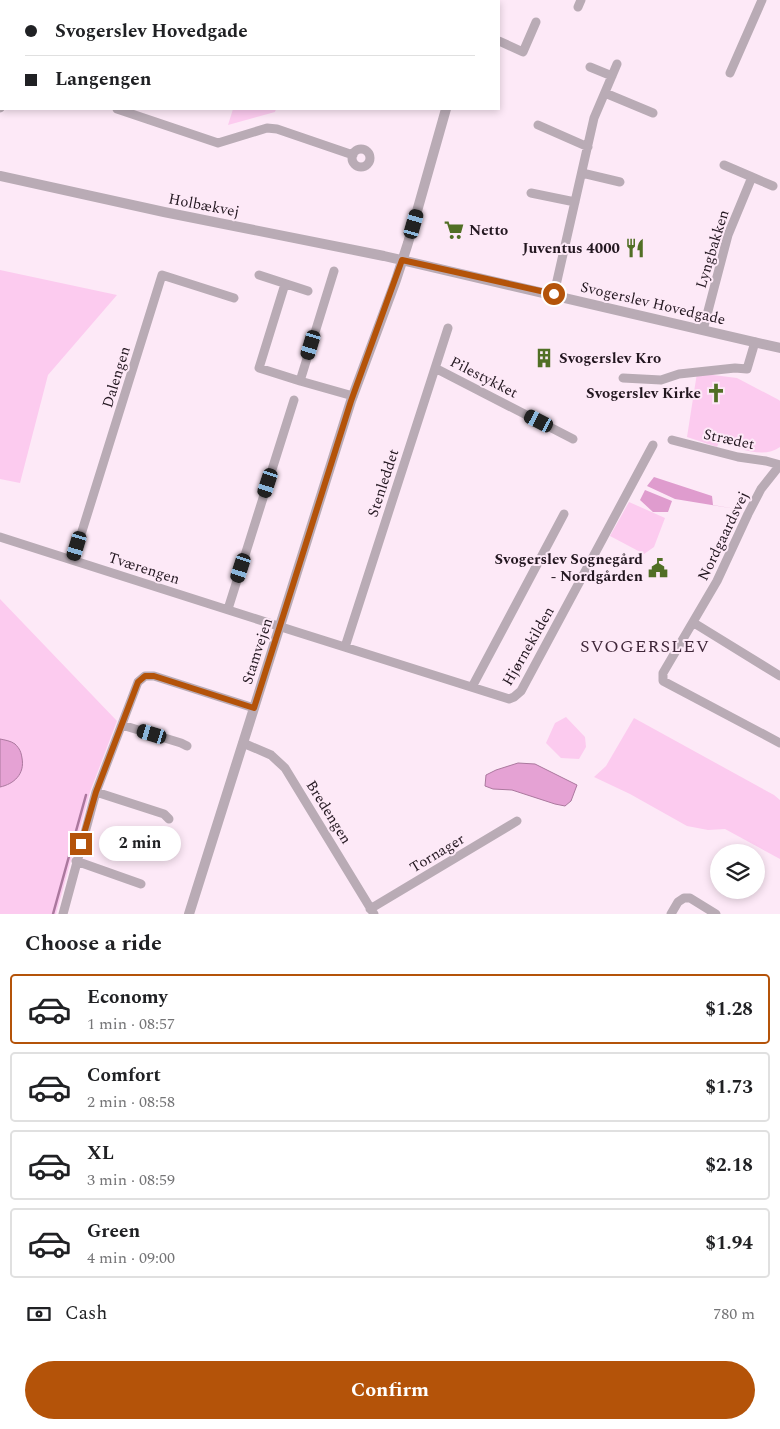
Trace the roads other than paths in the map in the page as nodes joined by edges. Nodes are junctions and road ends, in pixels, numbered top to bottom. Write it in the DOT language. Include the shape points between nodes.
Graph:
graph roads {
  1 [pos="762,0"];
  2 [pos="536,22"];
  3 [pos="500,41"];
  4 [pos="617,64"];
  5 [pos="590,67"];
  6 [pos="730,73"];
  7 [pos="612,76"];
  8 [pos="605,93"];
  9 [pos="120,110"];
  10 [pos="446,110"];
  11 [pos="654,113"];
  12 [pos="538,125"];
  13 [pos="588,147"];
  14 [pos="353,155"];
  15 [pos="724,165"];
  16 [pos="582,173"];
  17 [pos="0,176"];
  18 [pos="752,177"];
  19 [pos="620,182"];
  20 [pos="773,186"];
  21 [pos="531,193"];
  22 [pos="575,202"];
  23 [pos="402,260"];
  24 [pos="334,271"];
  25 [pos="259,276"];
  26 [pos="285,284"];
  27 [pos="308,291"];
  28 [pos="554,294"];
  29 [pos="234,298"];
  30 [pos="448,328"];
  31 [pos="703,330"];
  32 [pos="755,342"];
  33 [pos="780,348"];
  34 [pos="435,368"];
  35 [pos="624,378"];
  36 [pos="300,381"];
  37 [pos="353,396"];
  38 [pos="294,400"];
  39 [pos="574,439"];
  40 [pos="672,440"];
  41 [pos="653,445"];
  42 [pos="780,465"];
  43 [pos="564,514"];
  44 [pos="0,537"];
  45 [pos="73,560"];
  46 [pos="228,609"];
  47 [pos="694,623"];
  48 [pos="280,626"];
  49 [pos="345,647"];
  50 [pos="780,676"];
  51 [pos="472,687"];
  52 [pos="254,708"];
  53 [pos="122,725"];
  54 [pos="243,743"];
  55 [pos="780,743"];
  56 [pos="187,746"];
  57 [pos="96,792"];
  58 [pos="169,819"];
  59 [pos="517,821"];
  60 [pos="76,861"];
  61 [pos="141,884"];
  62 [pos="372,911"];
  63 [pos="63,914"];
  64 [pos="189,914"];
  65 [pos="671,914"];
  66 [pos="716,914"];
  1 -- 6 [label="street"];
  2 -- 3 [label="street" via="523,52"];
  4 -- 7 [label="street"];
  5 -- 7 [label="street"];
  7 -- 8 [label="street"];
  8 -- 11 [label="street"];
  8 -- 13 [label="street" via="594,118"];
  9 -- 14 [label="street" via="218,143 267,128"];
  10 -- 23 [label="street, Stamvejen"];
  12 -- 13 [label="street"];
  13 -- 16 [label="street"];
  15 -- 18 [label="street"];
  16 -- 19 [label="street"];
  16 -- 22 [label="street"];
  17 -- 23 [label="street, Holbækvej"];
  18 -- 20 [label="street"];
  18 -- 31 [label="street, Lyngbakken" via="728,235"];
  21 -- 22 [label="street"];
  22 -- 28 [label="street"];
  23 -- 28 [label="street, Svogerslev Hovedgade"];
  23 -- 37 [label="street, Stamvejen"];
  24 -- 36 [label="street"];
  25 -- 26 [label="street"];
  26 -- 27 [label="street"];
  26 -- 36 [label="street" via="259,368"];
  28 -- 31 [label="street, Svogerslev Hovedgade"];
  29 -- 45 [label="street, Dalengen" via="162,275"];
  30 -- 34 [label="street, Stenleddet"];
  31 -- 32 [label="street, Svogerslev Hovedgade"];
  32 -- 33 [label="street, Svogerslev Hovedgade"];
  32 -- 35 [label="street" via="746,368 679,374 661,380"];
  34 -- 39 [label="street, Pilestykket"];
  34 -- 49 [label="street, Stenleddet"];
  36 -- 37 [label="street"];
  37 -- 48 [label="street, Stamvejen"];
  38 -- 46 [label="street"];
  40 -- 42 [label="street, Strædet"];
  41 -- 51 [label="street, Hjørnekilden" via="521,691 514,698 505,698"];
  42 -- 47 [label="street, Nordgaardsvej" via="760,489"];
  43 -- 51 [label="street"];
  44 -- 45 [label="street, Tværengen"];
  45 -- 46 [label="street, Tværengen"];
  46 -- 48 [label="street, Tværengen"];
  47 -- 50 [label="street"];
  47 -- 55 [label="street, Nordgaardsvej" via="663,673 663,681"];
  48 -- 49 [label="street, Hjørnekilden"];
  48 -- 52 [label="street, Stamvejen"];
  49 -- 51 [label="street, Hjørnekilden"];
  52 -- 53 [label="street" via="154,676 145,676 138,682"];
  52 -- 54 [label="street, Stamvejen"];
  53 -- 56 [label="street"];
  53 -- 57 [label="street"];
  54 -- 62 [label="street, Bredengen" via="271,755 285,768"];
  54 -- 64 [label="street, Stamvejen"];
  57 -- 58 [label="street" via="164,814"];
  57 -- 60 [label="street"];
  59 -- 62 [label="street, Tornager"];
  60 -- 61 [label="street"];
  60 -- 63 [label="street"];
  65 -- 66 [label="street" via="678,902 690,898"];
}
